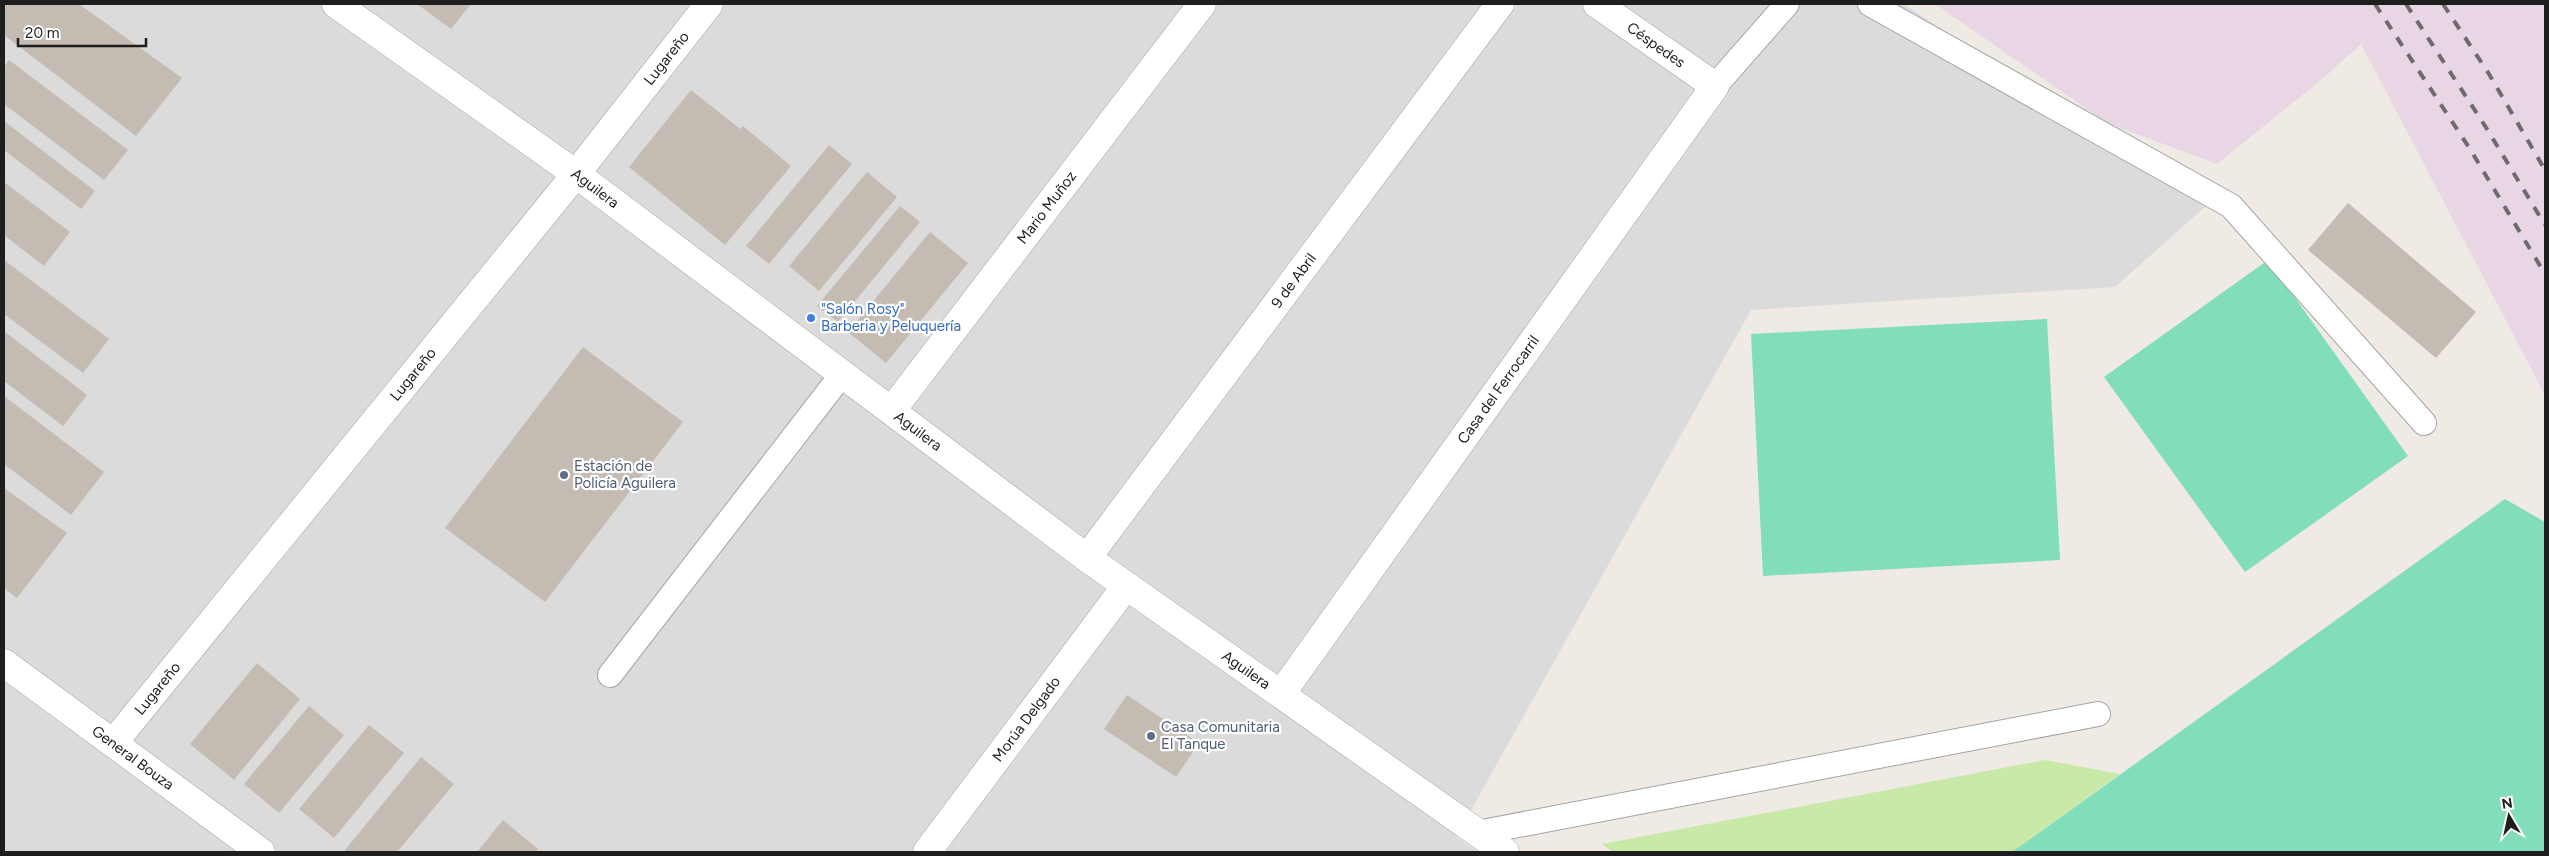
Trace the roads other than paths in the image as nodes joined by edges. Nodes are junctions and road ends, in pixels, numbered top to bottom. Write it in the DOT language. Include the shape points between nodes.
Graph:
graph roads {
  1 [pos="336,4"];
  2 [pos="709,4"];
  3 [pos="1202,4"];
  4 [pos="1500,4"];
  5 [pos="1597,4"];
  6 [pos="1787,4"];
  7 [pos="1870,4"];
  8 [pos="1715,86"];
  9 [pos="576,174"];
  10 [pos="843,373"];
  11 [pos="892,410"];
  12 [pos="2424,424"];
  13 [pos="1087,558"];
  14 [pos="1126,586"];
  15 [pos="4,663"];
  16 [pos="610,674"];
  17 [pos="1280,694"];
  18 [pos="2098,714"];
  19 [pos="114,742"];
  20 [pos="1477,834"];
  21 [pos="261,852"];
  22 [pos="927,852"];
  23 [pos="1505,852"];
  1 -- 9 [label="street, Aguilera"];
  2 -- 9 [label="street, Lugareño"];
  3 -- 11 [label="street, Mario Muñoz"];
  4 -- 13 [label="street, 9 de Abril"];
  5 -- 8 [label="street, Céspedes"];
  6 -- 8 [label="lane"];
  7 -- 12 [label="lane" via="2231,206"];
  8 -- 17 [label="street, Casa del Ferrocarril"];
  9 -- 10 [label="street, Aguilera"];
  9 -- 19 [label="street, Lugareño"];
  10 -- 11 [label="street, Aguilera"];
  10 -- 16 [label="lane"];
  11 -- 13 [label="street, Aguilera"];
  13 -- 14 [label="street, Aguilera"];
  14 -- 17 [label="street, Aguilera"];
  14 -- 22 [label="street, Morúa Delgado"];
  15 -- 19 [label="street, General Bouza"];
  17 -- 20 [label="street, Aguilera"];
  18 -- 20 [label="lane"];
  19 -- 21 [label="street, General Bouza"];
  20 -- 23 [label="street, Aguilera"];
}
